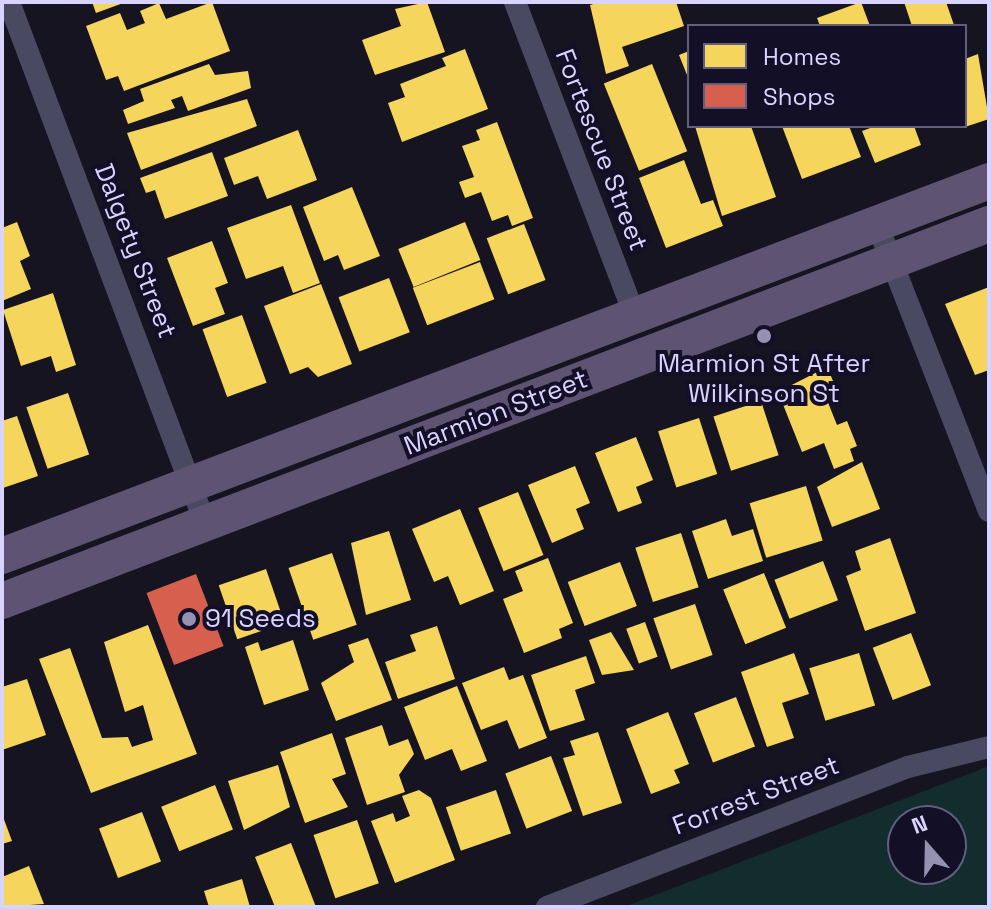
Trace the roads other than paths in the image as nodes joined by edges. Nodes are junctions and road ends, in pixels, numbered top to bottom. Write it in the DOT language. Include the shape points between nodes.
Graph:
graph roads {
  1 [pos="9,2"];
  2 [pos="515,2"];
  3 [pos="989,181"];
  4 [pos="877,224"];
  5 [pos="989,224"];
  6 [pos="893,261"];
  7 [pos="635,317"];
  8 [pos="193,484"];
  9 [pos="989,511"];
  10 [pos="205,523"];
  11 [pos="2,556"];
  12 [pos="2,601"];
  13 [pos="989,747"];
  14 [pos="547,907"];
  1 -- 8 [label="street, Dalgety Street"];
  2 -- 7 [label="street, Fortescue Street"];
  3 -- 4 [label="main road, Marmion Street"];
  4 -- 6 [label="street"];
  4 -- 7 [label="main road, Marmion Street"];
  5 -- 6 [label="main road, Marmion Street"];
  6 -- 9 [label="street"];
  6 -- 10 [label="main road, Marmion Street"];
  7 -- 8 [label="main road, Marmion Street"];
  8 -- 10 [label="street, Dalgety Street"];
  8 -- 11 [label="main road, Marmion Street"];
  10 -- 12 [label="main road, Marmion Street"];
  13 -- 14 [label="street, Forrest Street" via="908,767"];
}
